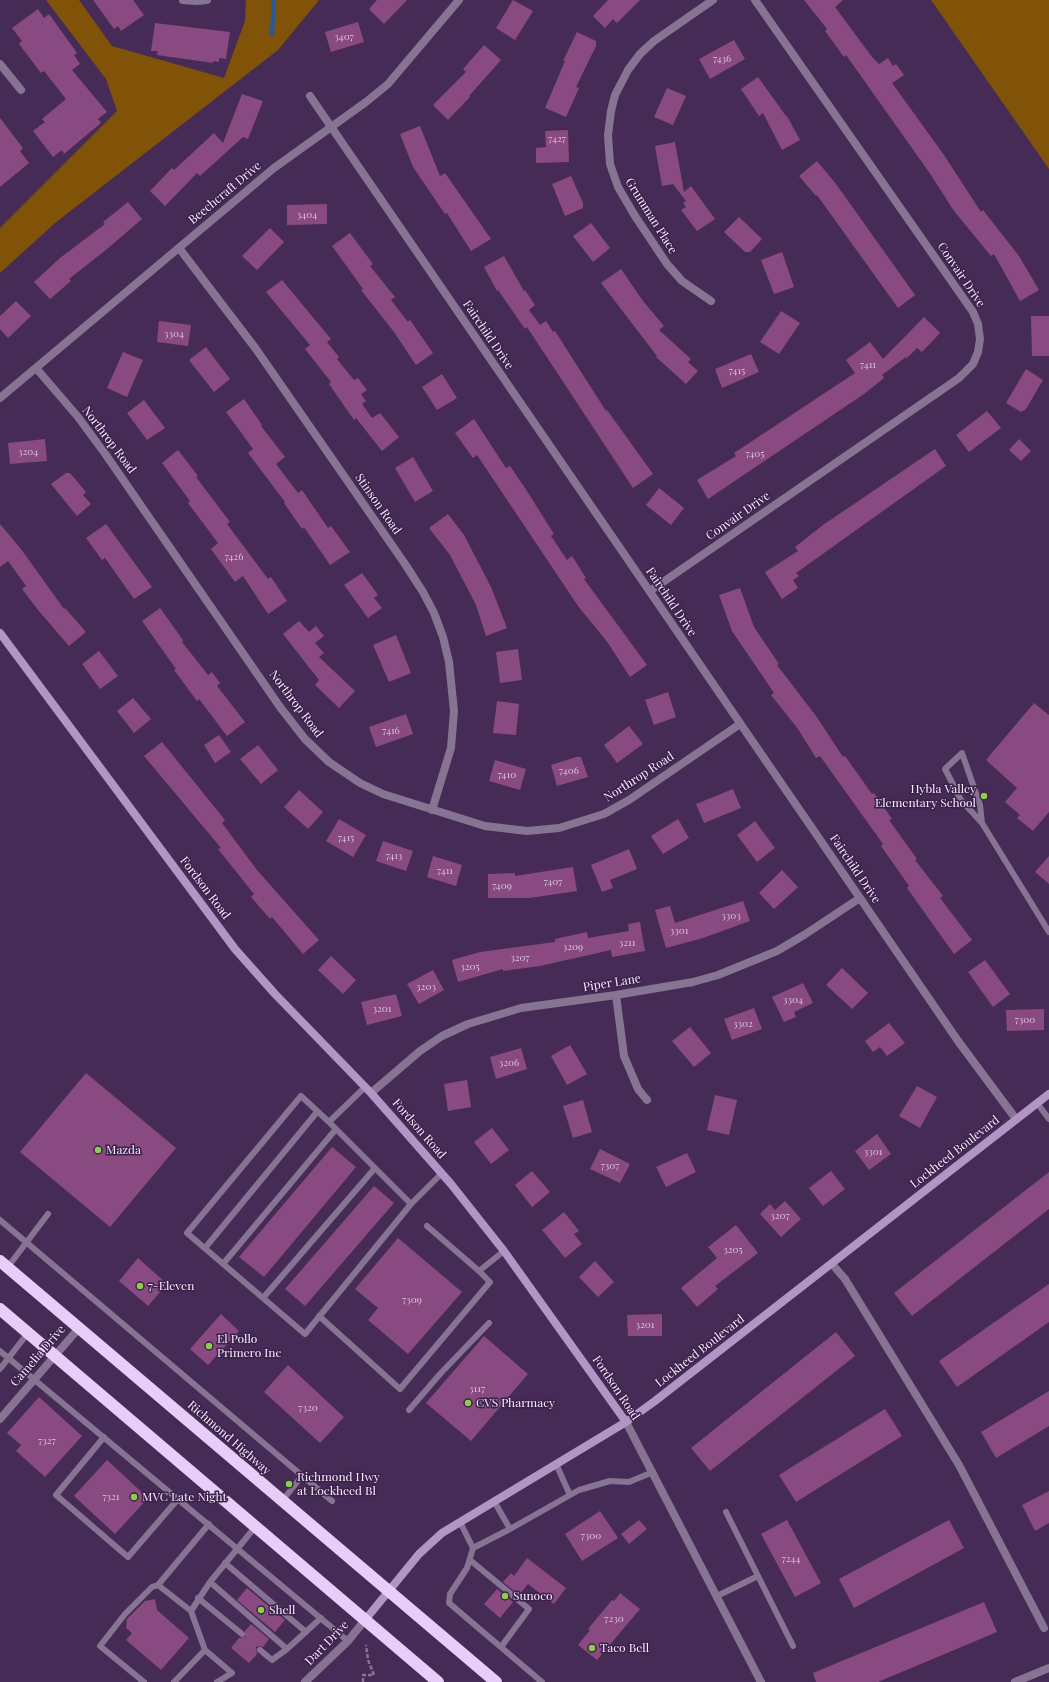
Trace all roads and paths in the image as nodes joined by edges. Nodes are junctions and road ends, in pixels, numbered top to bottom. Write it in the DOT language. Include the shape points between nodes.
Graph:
graph roads {
  1 [pos="183,0"];
  2 [pos="207,0"];
  3 [pos="459,0"];
  4 [pos="713,0"];
  5 [pos="755,0"];
  6 [pos="0,64"];
  7 [pos="21,90"];
  8 [pos="310,96"];
  9 [pos="331,127"];
  10 [pos="179,248"];
  11 [pos="711,301"];
  12 [pos="36,368"];
  13 [pos="0,398"];
  14 [pos="650,591"];
  15 [pos="1,636"];
  16 [pos="740,724"];
  17 [pos="432,810"];
  18 [pos="982,824"];
  19 [pos="860,898"];
  20 [pos="1049,932"];
  21 [pos="616,995"];
  22 [pos="365,1087"];
  23 [pos="371,1093"];
  24 [pos="1049,1094"];
  25 [pos="647,1100"];
  26 [pos="1037,1103"];
  27 [pos="318,1112"];
  28 [pos="1016,1119"];
  29 [pos="1049,1119"];
  30 [pos="329,1122"];
  31 [pos="336,1129"];
  32 [pos="375,1168"];
  33 [pos="442,1173"];
  34 [pos="411,1204"];
  35 [pos="48,1214"];
  36 [pos="0,1220"];
  37 [pos="427,1226"];
  38 [pos="26,1242"];
  39 [pos="205,1248"];
  40 [pos="504,1252"];
  41 [pos="4,1264"];
  42 [pos="223,1264"];
  43 [pos="832,1264"];
  44 [pos="480,1271"];
  45 [pos="263,1298"];
  46 [pos="0,1309"];
  47 [pos="319,1316"];
  48 [pos="489,1323"];
  49 [pos="79,1328"];
  50 [pos="28,1333"];
  51 [pos="0,1351"];
  52 [pos="55,1356"];
  53 [pos="8,1358"];
  54 [pos="0,1369"];
  55 [pos="35,1379"];
  56 [pos="409,1410"];
  57 [pos="0,1419"];
  58 [pos="626,1422"];
  59 [pos="104,1437"];
  60 [pos="556,1464"];
  61 [pos="653,1472"];
  62 [pos="302,1476"];
  63 [pos="570,1495"];
  64 [pos="178,1499"];
  65 [pos="332,1500"];
  66 [pos="282,1501"];
  67 [pos="494,1501"];
  68 [pos="726,1512"];
  69 [pos="460,1522"];
  70 [pos="209,1524"];
  71 [pos="256,1526"];
  72 [pos="510,1529"];
  73 [pos="237,1548"];
  74 [pos="474,1548"];
  75 [pos="470,1560"];
  76 [pos="225,1563"];
  77 [pos="758,1576"];
  78 [pos="210,1582"];
  79 [pos="158,1585"];
  80 [pos="387,1591"];
  81 [pos="717,1596"];
  82 [pos="198,1598"];
  83 [pos="191,1611"];
  84 [pos="320,1618"];
  85 [pos="365,1620"];
  86 [pos="1044,1628"];
  87 [pos="306,1632"];
  88 [pos="242,1634"];
  89 [pos="348,1641"];
  90 [pos="366,1645"];
  91 [pos="793,1646"];
  92 [pos="501,1647"];
  93 [pos="287,1649"];
  94 [pos="205,1650"];
  95 [pos="260,1650"];
  96 [pos="1049,1668"];
  97 [pos="144,1682"];
  98 [pos="174,1682"];
  99 [pos="217,1682"];
  100 [pos="305,1682"];
  101 [pos="363,1682"];
  102 [pos="438,1682"];
  103 [pos="496,1682"];
  104 [pos="542,1682"];
  105 [pos="761,1682"];
  106 [pos="1015,1682"];
  1 -- 2 [label="street"];
  3 -- 9 [label="street, Beechcraft Drive" via="388,84"];
  4 -- 11 [label="street, Grumman Place" via="654,41 632,65 615,95 608,135 610,164 618,187 635,216 667,264 682,281"];
  5 -- 14 [label="street, Convair Drive" via="973,312 980,339 978,352 973,364 959,378"];
  6 -- 7 [label="street"];
  8 -- 9 [label="street, Fairchild Drive"];
  9 -- 10 [label="street, Beechcraft Drive" via="274,168"];
  9 -- 14 [label="street, Fairchild Drive"];
  10 -- 12 [label="street, Beechcraft Drive"];
  10 -- 17 [label="street, Stinson Road" via="256,348 405,564 434,613 449,662 454,711 451,748"];
  12 -- 13 [label="street, Beechcraft Drive"];
  12 -- 17 [label="street, Northrop Road" via="78,417 106,455 280,707 305,739 329,762 360,783"];
  14 -- 16 [label="street, Fairchild Drive"];
  15 -- 22 [label="street, Fordson Road" via="235,949"];
  16 -- 17 [label="street, Northrop Road" via="629,800 604,814 577,824 543,830 509,830 485,826"];
  16 -- 19 [label="street, Fairchild Drive"];
  18 -- 18 [label="lane" via="980,805 962,753 945,769 961,800"];
  18 -- 20 [label="lane"];
  19 -- 21 [label="street, Piper Lane" via="804,936 741,967 693,982"];
  19 -- 28 [label="street, Fairchild Drive" via="958,1041"];
  21 -- 23 [label="street, Piper Lane" via="521,1008 468,1024 442,1036 420,1051"];
  21 -- 25 [label="street" via="624,1056 638,1089"];
  22 -- 23 [label="street, Fordson Road"];
  22 -- 30 [label="lane"];
  23 -- 33 [label="street, Fordson Road"];
  24 -- 26 [label="street, Lockheed Boulevard"];
  26 -- 28 [label="street, Lockheed Boulevard"];
  26 -- 29 [label="lane"];
  27 -- 30 [label="lane"];
  27 -- 39 [label="lane"];
  27 -- 39 [label="lane" via="301,1096 187,1233"];
  28 -- 43 [label="street, Lockheed Boulevard"];
  30 -- 31 [label="lane"];
  31 -- 32 [label="lane"];
  31 -- 42 [label="lane"];
  32 -- 34 [label="lane"];
  32 -- 45 [label="lane"];
  33 -- 34 [label="lane"];
  33 -- 40 [label="street, Fordson Road"];
  34 -- 47 [label="lane"];
  35 -- 38 [label="lane"];
  36 -- 38 [label="lane"];
  37 -- 44 [label="lane"];
  38 -- 41 [label="lane"];
  38 -- 62 [label="lane"];
  39 -- 42 [label="lane"];
  40 -- 44 [label="lane"];
  40 -- 58 [label="street, Fordson Road"];
  41 -- 49 [label="highway, Richmond Highway"];
  42 -- 45 [label="lane"];
  43 -- 58 [label="street, Lockheed Boulevard"];
  43 -- 86 [label="street" via="845,1279 959,1465"];
  44 -- 47 [label="lane" via="490,1282 400,1389"];
  45 -- 47 [label="lane" via="305,1334"];
  46 -- 50 [label="highway"];
  48 -- 56 [label="lane"];
  49 -- 52 [label="street, Camelia Drive"];
  49 -- 66 [label="highway, Richmond Highway"];
  50 -- 52 [label="highway"];
  50 -- 53 [label="lane"];
  51 -- 53 [label="lane"];
  52 -- 55 [label="street, Camelia Drive"];
  52 -- 71 [label="highway"];
  53 -- 54 [label="lane"];
  53 -- 55 [label="lane"];
  55 -- 57 [label="street, Camelia Drive"];
  55 -- 59 [label="lane"];
  58 -- 60 [label="street, Lockheed Boulevard"];
  58 -- 61 [label="street, Fordson Road"];
  59 -- 64 [label="lane"];
  59 -- 64 [label="lane" via="56,1495 128,1557"];
  60 -- 63 [label="lane"];
  60 -- 67 [label="street, Lockheed Boulevard"];
  61 -- 63 [label="lane" via="629,1482 610,1481"];
  61 -- 81 [label="street, Fordson Road"];
  62 -- 65 [label="lane"];
  62 -- 66 [label="lane"];
  63 -- 72 [label="lane"];
  64 -- 70 [label="lane"];
  66 -- 80 [label="highway, Richmond Highway"];
  67 -- 69 [label="street, Lockheed Boulevard"];
  67 -- 72 [label="lane"];
  68 -- 77 [label="lane"];
  69 -- 74 [label="lane"];
  69 -- 80 [label="street, Lockheed Boulevard" via="430,1543"];
  70 -- 73 [label="lane"];
  70 -- 79 [label="lane"];
  71 -- 73 [label="lane"];
  71 -- 85 [label="highway"];
  72 -- 74 [label="lane"];
  73 -- 76 [label="lane"];
  73 -- 84 [label="lane"];
  74 -- 75 [label="lane"];
  75 -- 92 [label="lane" via="450,1594 449,1603"];
  75 -- 92 [label="lane" via="529,1609"];
  76 -- 78 [label="lane"];
  76 -- 87 [label="lane"];
  77 -- 81 [label="lane"];
  77 -- 91 [label="lane"];
  78 -- 82 [label="lane"];
  78 -- 93 [label="lane"];
  79 -- 83 [label="lane"];
  79 -- 97 [label="lane" via="152,1587 125,1614 100,1646"];
  80 -- 85 [label="street, Lockheed Boulevard"];
  80 -- 103 [label="highway, Richmond Highway"];
  81 -- 105 [label="street, Fordson Road"];
  82 -- 83 [label="lane"];
  82 -- 88 [label="lane"];
  83 -- 94 [label="lane"];
  84 -- 87 [label="lane"];
  84 -- 89 [label="lane"];
  85 -- 89 [label="street, Dart Drive"];
  85 -- 102 [label="highway"];
  87 -- 93 [label="lane"];
  89 -- 100 [label="street, Dart Drive"];
  90 -- 101 [label="path" via="374,1675 364,1675"];
  92 -- 104 [label="lane"];
  93 -- 95 [label="lane" via="272,1660"];
  94 -- 98 [label="lane"];
  94 -- 99 [label="lane" via="232,1673"];
  96 -- 106 [label="street"];
}
